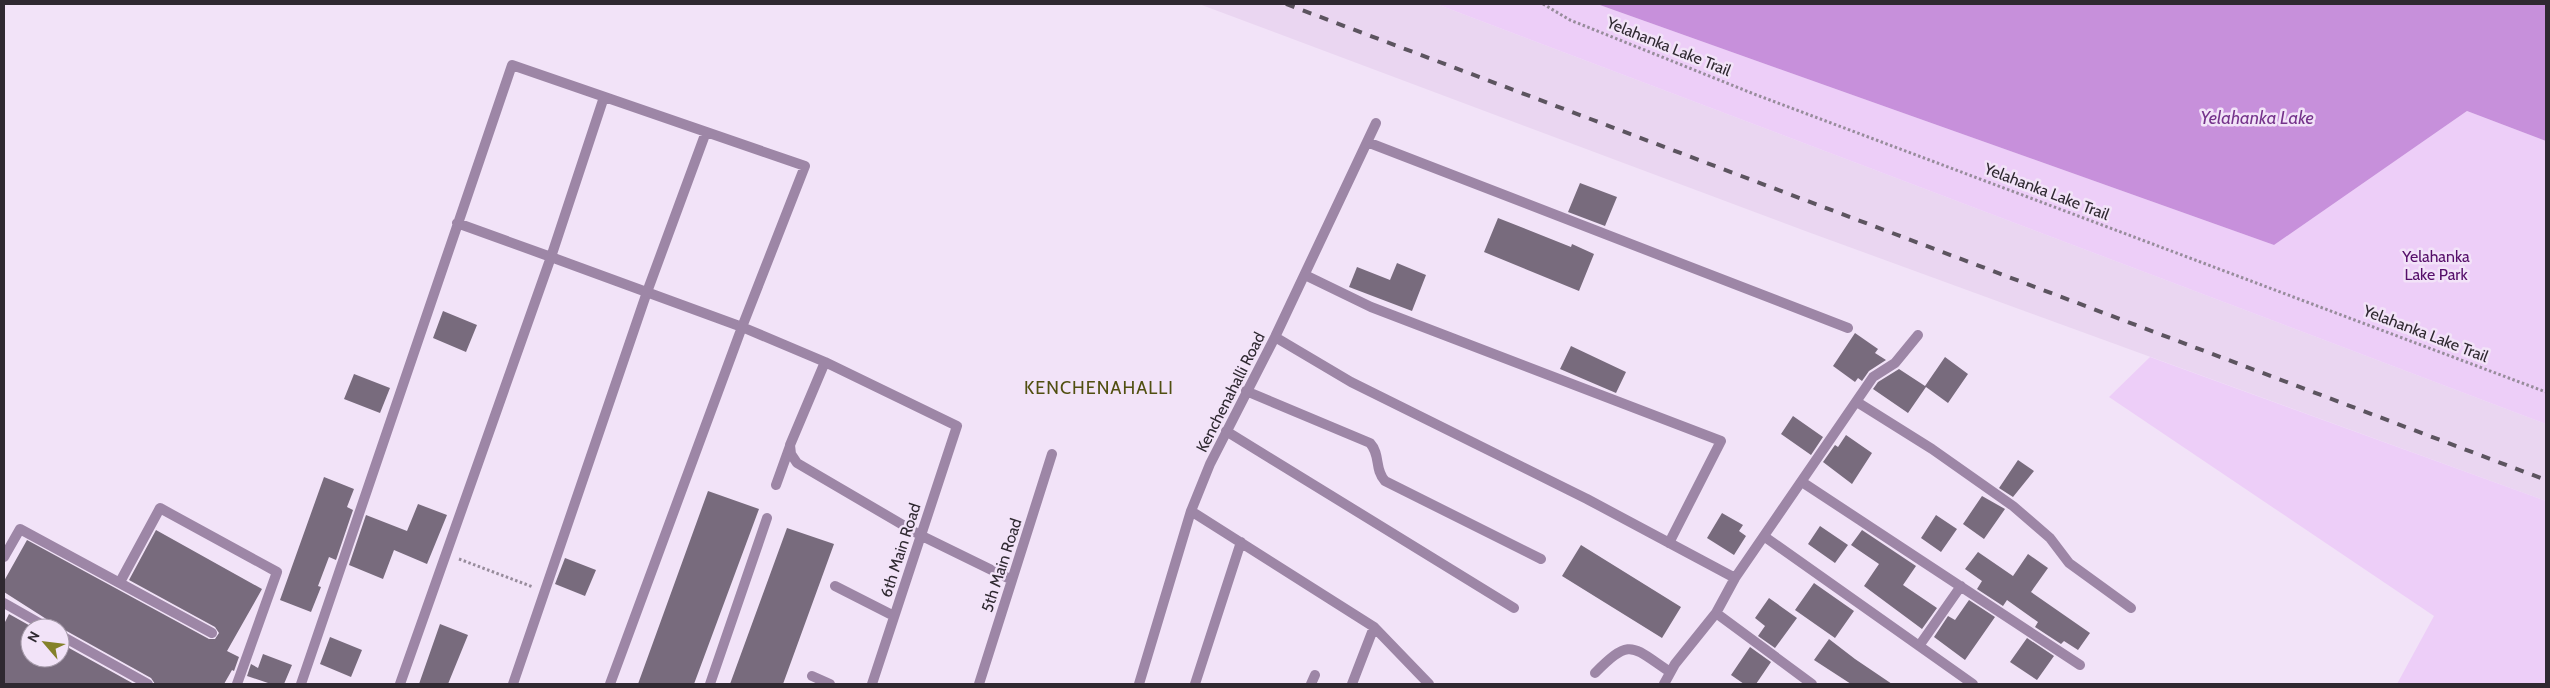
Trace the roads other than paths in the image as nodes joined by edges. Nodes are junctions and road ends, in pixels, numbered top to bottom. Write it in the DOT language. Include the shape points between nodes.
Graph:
graph roads {
  1 [pos="604,97"];
  2 [pos="1376,123"];
  3 [pos="706,132"];
  4 [pos="1367,142"];
  5 [pos="457,223"];
  6 [pos="551,257"];
  7 [pos="1305,274"];
  8 [pos="647,292"];
  9 [pos="742,327"];
  10 [pos="1848,328"];
  11 [pos="1918,334"];
  12 [pos="1275,338"];
  13 [pos="825,362"];
  14 [pos="1246,391"];
  15 [pos="1857,402"];
  16 [pos="1226,431"];
  17 [pos="790,445"];
  18 [pos="1052,454"];
  19 [pos="1802,482"];
  20 [pos="776,485"];
  21 [pos="1191,511"];
  22 [pos="767,518"];
  23 [pos="920,535"];
  24 [pos="1765,537"];
  25 [pos="1241,542"];
  26 [pos="1669,543"];
  27 [pos="4,557"];
  28 [pos="1541,559"];
  29 [pos="1736,578"];
  30 [pos="1012,580"];
  31 [pos="120,582"];
  32 [pos="835,586"];
  33 [pos="1961,586"];
  34 [pos="4,603"];
  35 [pos="1514,608"];
  36 [pos="2131,608"];
  37 [pos="1716,613"];
  38 [pos="894,616"];
  39 [pos="30,618"];
  40 [pos="1374,627"];
  41 [pos="212,633"];
  42 [pos="70,641"];
  43 [pos="1919,646"];
  44 [pos="2080,665"];
  45 [pos="1670,672"];
  46 [pos="1595,673"];
  47 [pos="812,676"];
  48 [pos="148,684"];
  49 [pos="237,684"];
  50 [pos="300,684"];
  51 [pos="400,684"];
  52 [pos="513,684"];
  53 [pos="610,684"];
  54 [pos="710,684"];
  55 [pos="830,684"];
  56 [pos="872,684"];
  57 [pos="978,684"];
  58 [pos="1139,684"];
  59 [pos="1195,684"];
  60 [pos="1352,684"];
  61 [pos="1429,684"];
  62 [pos="1664,684"];
  63 [pos="1812,684"];
  64 [pos="1973,684"];
  1 -- 3 [label="street"];
  1 -- 5 [label="street" via="512,65"];
  1 -- 6 [label="street"];
  2 -- 4 [label="street, Kenchenahalli Road"];
  3 -- 8 [label="street"];
  3 -- 9 [label="street" via="805,166"];
  4 -- 7 [label="street, Kenchenahalli Road"];
  4 -- 10 [label="street"];
  5 -- 6 [label="street"];
  5 -- 50 [label="street"];
  6 -- 8 [label="street"];
  6 -- 51 [label="street"];
  7 -- 12 [label="street, Kenchenahalli Road"];
  7 -- 26 [label="street" via="1371,307 1721,441"];
  8 -- 9 [label="street"];
  8 -- 52 [label="street"];
  9 -- 13 [label="street"];
  9 -- 53 [label="street"];
  11 -- 15 [label="street" via="1895,364 1874,378"];
  12 -- 14 [label="street, Kenchenahalli Road"];
  12 -- 26 [label="street" via="1351,382"];
  13 -- 17 [label="street"];
  13 -- 23 [label="street, 6th Main Road" via="957,426"];
  14 -- 16 [label="street, Kenchenahalli Road"];
  14 -- 28 [label="street" via="1370,443 1376,449 1379,474 1385,481"];
  15 -- 19 [label="street"];
  15 -- 36 [label="street" via="2013,506 2050,538 2070,563"];
  16 -- 21 [label="street, Kenchenahalli Road"];
  16 -- 35 [label="street"];
  17 -- 20 [label="street"];
  17 -- 23 [label="street" via="797,463"];
  18 -- 30 [label="street, 5th Main Road"];
  19 -- 24 [label="street"];
  19 -- 33 [label="street"];
  21 -- 25 [label="street"];
  21 -- 58 [label="street, Kenchenahalli Road"];
  22 -- 54 [label="street"];
  23 -- 30 [label="street"];
  23 -- 38 [label="street, 6th Main Road"];
  24 -- 29 [label="street"];
  24 -- 43 [label="street"];
  25 -- 40 [label="street"];
  25 -- 59 [label="street"];
  26 -- 29 [label="street"];
  27 -- 31 [label="street" via="20,529"];
  29 -- 37 [label="street"];
  30 -- 57 [label="street, 5th Main Road"];
  31 -- 41 [label="street"];
  31 -- 49 [label="street" via="160,508 277,572"];
  32 -- 38 [label="street"];
  33 -- 43 [label="street"];
  33 -- 44 [label="street"];
  34 -- 39 [label="street"];
  37 -- 45 [label="street"];
  37 -- 63 [label="street"];
  38 -- 56 [label="street, 6th Main Road"];
  40 -- 60 [label="street"];
  40 -- 61 [label="street"];
  42 -- 48 [label="street"];
  43 -- 64 [label="street"];
  45 -- 46 [label="street" via="1635,649 1625,648 1616,652"];
  45 -- 62 [label="street"];
  47 -- 55 [label="street"];
}
